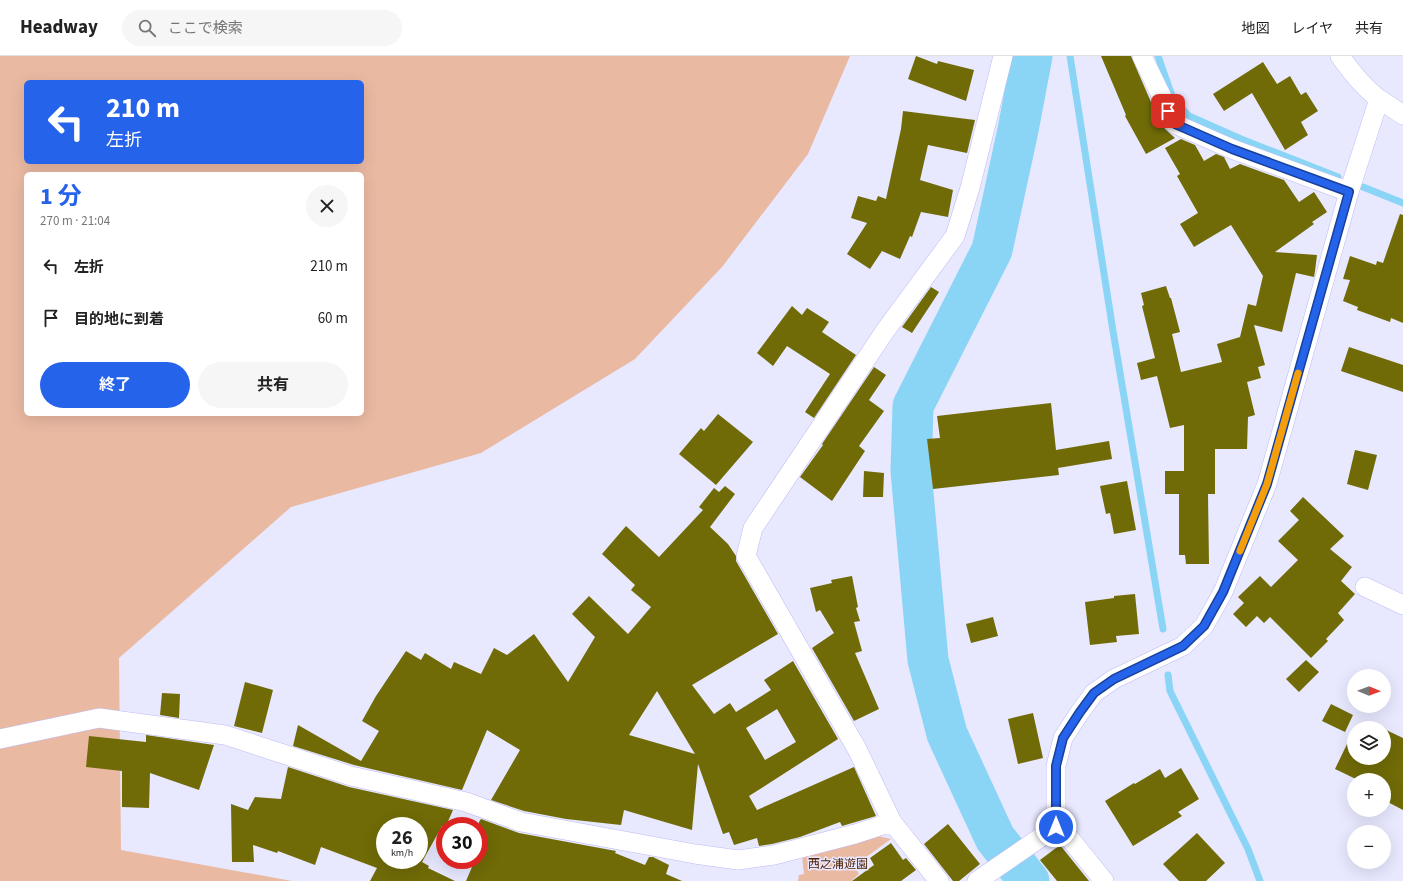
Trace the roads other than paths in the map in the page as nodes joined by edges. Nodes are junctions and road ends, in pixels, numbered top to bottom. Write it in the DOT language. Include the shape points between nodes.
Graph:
graph roads {
  1 [pos="1003,56"];
  2 [pos="1142,56"];
  3 [pos="1340,56"];
  4 [pos="1379,99"];
  5 [pos="1403,115"];
  6 [pos="1349,192"];
  7 [pos="1365,588"];
  8 [pos="1403,605"];
  9 [pos="0,739"];
  10 [pos="892,822"];
  11 [pos="1050,831"];
  12 [pos="939,881"];
  13 [pos="977,881"];
  14 [pos="1104,881"];
  1 -- 10 [label="street" via="970,188 955,236 884,331 753,528 746,556 857,749"];
  2 -- 6 [label="street" via="1175,124 1232,149"];
  3 -- 4 [label="street" via="1356,79"];
  4 -- 5 [label="street"];
  4 -- 6 [label="street"];
  6 -- 11 [label="street" via="1267,484 1223,592 1204,626 1183,646 1114,679 1094,693 1080,712 1063,738 1056,766"];
  7 -- 8 [label="street"];
  9 -- 10 [label="street" via="99,718 225,735 351,776 466,802 521,822 738,860 782,854"];
  10 -- 12 [label="street"];
  11 -- 13 [label="street"];
  11 -- 14 [label="street" via="1071,840"];
}
